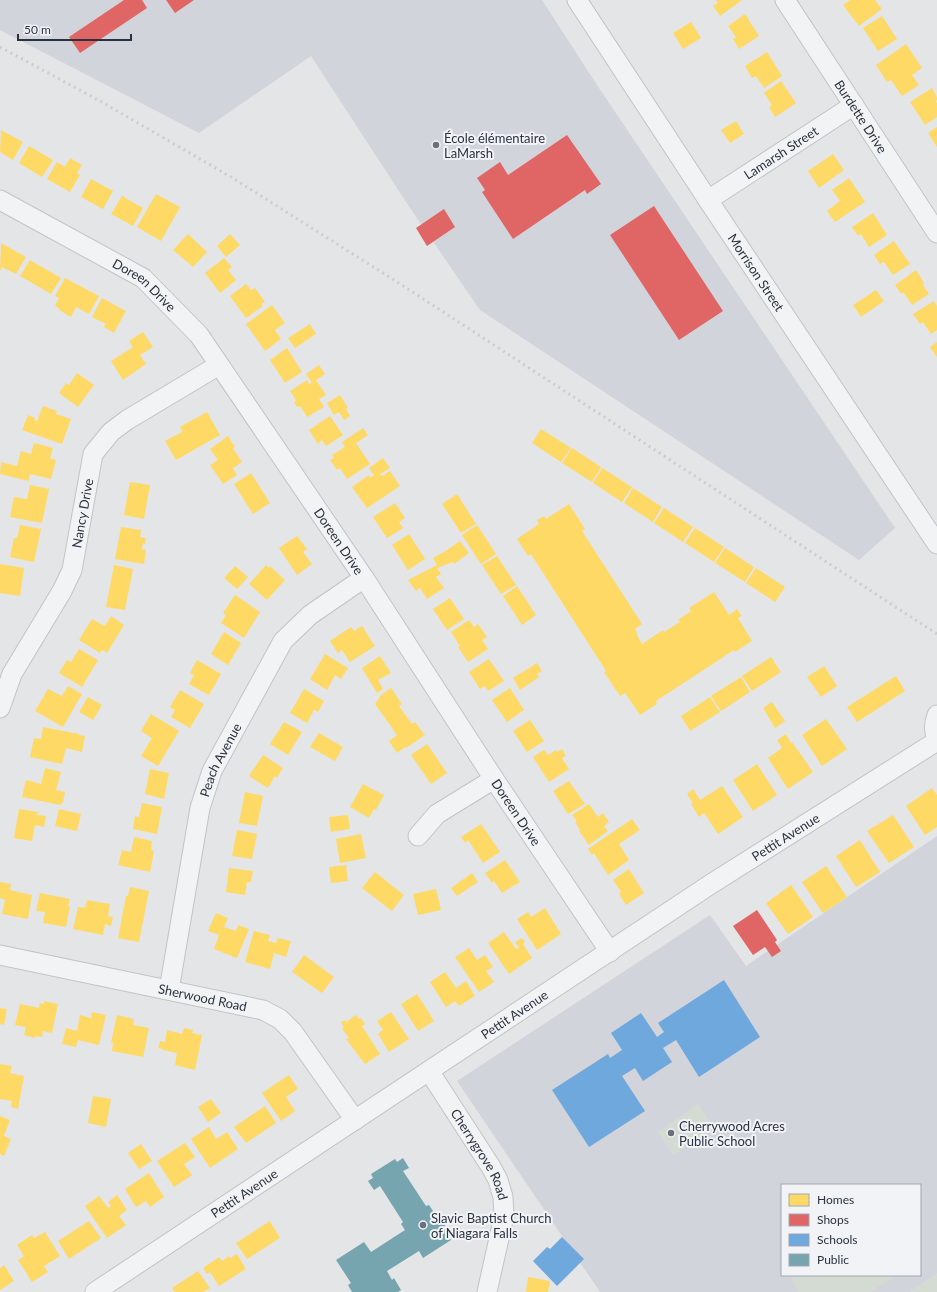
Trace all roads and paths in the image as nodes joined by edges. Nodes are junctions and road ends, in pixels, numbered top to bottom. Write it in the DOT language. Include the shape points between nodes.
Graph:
graph roads {
  1 [pos="577,0"];
  2 [pos="785,0"];
  3 [pos="854,105"];
  4 [pos="0,200"];
  5 [pos="708,200"];
  6 [pos="937,233"];
  7 [pos="219,365"];
  8 [pos="937,544"];
  9 [pos="364,578"];
  10 [pos="6,669"];
  11 [pos="0,708"];
  12 [pos="937,716"];
  13 [pos="937,738"];
  14 [pos="937,741"];
  15 [pos="494,779"];
  16 [pos="418,836"];
  17 [pos="610,952"];
  18 [pos="0,955"];
  19 [pos="169,990"];
  20 [pos="429,1071"];
  21 [pos="355,1120"];
  22 [pos="95,1292"];
  23 [pos="487,1292"];
  1 -- 5 [label="street, Morrison Street"];
  2 -- 3 [label="street, Burdette Drive"];
  3 -- 5 [label="street, Lamarsh Street"];
  3 -- 6 [label="street, Burdette Drive"];
  4 -- 7 [label="street, Doreen Drive" via="143,278 199,335"];
  5 -- 8 [label="street, Morrison Street"];
  7 -- 9 [label="street, Doreen Drive"];
  7 -- 10 [label="street, Nancy Drive" via="127,420 111,432 94,454 72,570 62,591"];
  9 -- 15 [label="street, Doreen Drive"];
  9 -- 19 [label="street, Peach Avenue" via="310,615 283,641 212,771 200,808"];
  10 -- 11 [label="street, Nancy Drive"];
  12 -- 13 [label="street" via="934,725"];
  14 -- 17 [label="street, Pettit Avenue" via="711,884"];
  15 -- 16 [label="street" via="437,814"];
  15 -- 17 [label="street, Doreen Drive"];
  17 -- 20 [label="street, Pettit Avenue"];
  18 -- 19 [label="street, Sherwood Road"];
  19 -- 21 [label="street, Sherwood Road" via="263,1010 280,1019 293,1032"];
  20 -- 21 [label="street, Pettit Avenue"];
  20 -- 23 [label="street, Cherrygrove Road" via="491,1167 503,1197 504,1216"];
  21 -- 22 [label="street, Pettit Avenue"];
}
